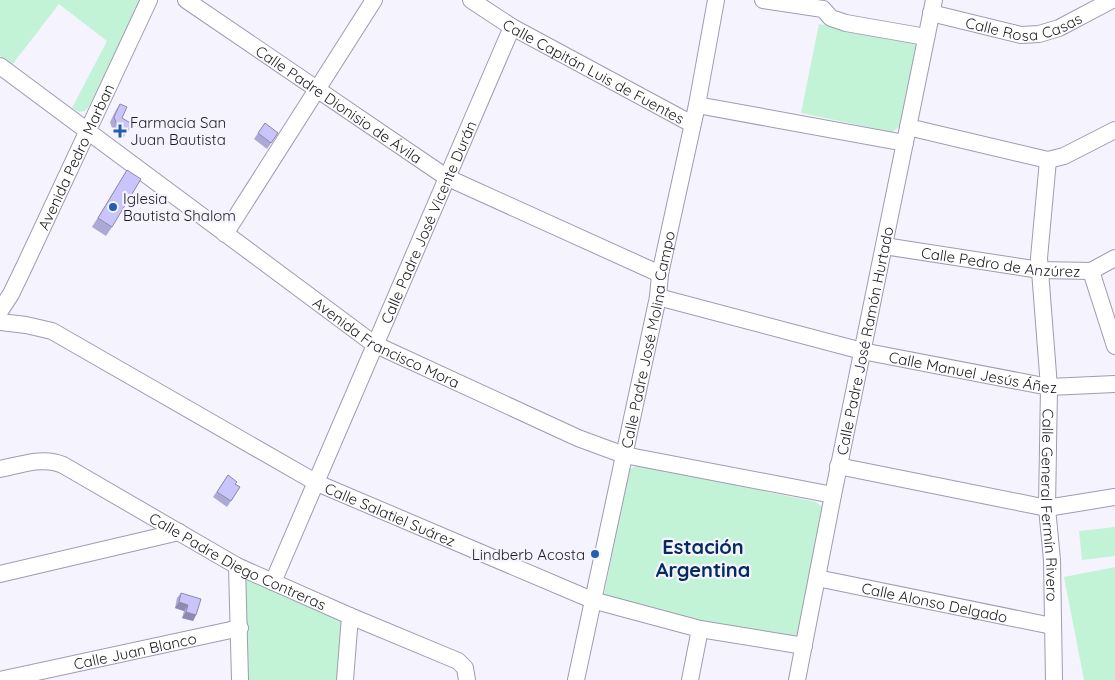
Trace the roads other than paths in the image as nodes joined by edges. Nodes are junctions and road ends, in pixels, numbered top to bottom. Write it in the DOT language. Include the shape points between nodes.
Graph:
graph roads {
  1 [pos="148,0"];
  2 [pos="186,0"];
  3 [pos="374,0"];
  4 [pos="471,0"];
  5 [pos="716,0"];
  6 [pos="763,0"];
  7 [pos="1112,0"];
  8 [pos="823,5"];
  9 [pos="933,6"];
  10 [pos="512,27"];
  11 [pos="926,37"];
  12 [pos="0,66"];
  13 [pos="317,88"];
  14 [pos="697,105"];
  15 [pos="692,124"];
  16 [pos="908,127"];
  17 [pos="1115,130"];
  18 [pos="88,132"];
  19 [pos="904,144"];
  20 [pos="1048,160"];
  21 [pos="446,177"];
  22 [pos="225,234"];
  23 [pos="884,246"];
  24 [pos="1115,258"];
  25 [pos="1040,270"];
  26 [pos="1091,270"];
  27 [pos="660,274"];
  28 [pos="658,297"];
  29 [pos="0,311"];
  30 [pos="0,322"];
  31 [pos="374,344"];
  32 [pos="1115,346"];
  33 [pos="862,351"];
  34 [pos="1115,384"];
  35 [pos="1049,387"];
  36 [pos="624,455"];
  37 [pos="838,466"];
  38 [pos="0,469"];
  39 [pos="317,483"];
  40 [pos="833,495"];
  41 [pos="1115,497"];
  42 [pos="1047,508"];
  43 [pos="178,532"];
  44 [pos="238,566"];
  45 [pos="0,574"];
  46 [pos="817,578"];
  47 [pos="273,582"];
  48 [pos="592,600"];
  49 [pos="350,616"];
  50 [pos="1052,626"];
  51 [pos="240,628"];
  52 [pos="700,629"];
  53 [pos="804,646"];
  54 [pos="0,680"];
  55 [pos="240,680"];
  56 [pos="345,680"];
  57 [pos="467,680"];
  58 [pos="576,680"];
  59 [pos="690,680"];
  60 [pos="797,680"];
  61 [pos="1054,680"];
  1 -- 18 [label="street, Avenida Pedro Marban"];
  2 -- 13 [label="street, Calle Padre Dionisio de Ávila"];
  3 -- 13 [label="street"];
  4 -- 10 [label="street, Calle Capitán Luis de Fuentes"];
  5 -- 14 [label="street, Calle Padre José Molina Campo"];
  6 -- 8 [label="street"];
  7 -- 9 [label="street, Calle Rosa Casas" via="1059,28 1021,35"];
  8 -- 11 [label="street" via="831,18 846,23"];
  9 -- 11 [label="street, Calle Padre José Ramón Hurtado"];
  10 -- 15 [label="street, Calle Capitán Luis de Fuentes"];
  10 -- 21 [label="street, Calle Padre José Vicente Durán"];
  11 -- 16 [label="street, Calle Padre José Ramón Hurtado"];
  12 -- 18 [label="street, Avenida Francisco Mora"];
  13 -- 21 [label="street, Calle Padre Dionisio de Ávila"];
  13 -- 22 [label="street"];
  14 -- 15 [label="street, Calle Padre José Molina Campo"];
  14 -- 19 [label="street, Calle Capitán Luis de Fuentes"];
  15 -- 27 [label="street, Calle Padre José Molina Campo"];
  16 -- 19 [label="street, Calle Padre José Ramón Hurtado"];
  16 -- 20 [label="street"];
  17 -- 20 [label="street" via="1064,156"];
  18 -- 22 [label="street, Avenida Francisco Mora"];
  18 -- 29 [label="street, Avenida Pedro Marban"];
  19 -- 23 [label="street, Calle Padre José Ramón Hurtado"];
  20 -- 25 [label="street, Calle General Fermín Rivero"];
  21 -- 27 [label="street, Calle Padre Dionisio de Ávila"];
  21 -- 31 [label="street, Calle Padre José Vicente Durán"];
  22 -- 31 [label="street, Avenida Francisco Mora"];
  23 -- 25 [label="street, Calle Pedro de Anzúrez"];
  23 -- 33 [label="street, Calle Padre José Ramón Hurtado"];
  24 -- 26 [label="street, Calle Pedro de Anzúrez"];
  25 -- 26 [label="street, Calle Pedro de Anzúrez"];
  25 -- 35 [label="street, Calle General Fermín Rivero"];
  26 -- 32 [label="street"];
  27 -- 28 [label="street, Calle Padre José Molina Campo"];
  28 -- 33 [label="street, Calle Manuel Jesús Áñez"];
  28 -- 36 [label="street, Calle Padre José Molina Campo"];
  30 -- 39 [label="street, Calle Salatiel Suárez" via="52,331"];
  31 -- 36 [label="street, Avenida Francisco Mora" via="578,438"];
  31 -- 39 [label="street, Calle Padre José Vicente Durán"];
  33 -- 35 [label="street, Calle Manuel Jesús Áñez"];
  33 -- 37 [label="street, Calle Padre José Ramón Hurtado"];
  34 -- 35 [label="street, Calle Manuel Jesús Áñez"];
  35 -- 42 [label="street, Calle General Fermín Rivero"];
  36 -- 40 [label="street, Avenida Francisco Mora"];
  36 -- 48 [label="street, Calle Padre José Molina Campo"];
  37 -- 40 [label="street, Calle Padre José Ramón Hurtado"];
  37 -- 42 [label="street"];
  38 -- 43 [label="street, Calle Padre Diego Contreras" via="55,461"];
  39 -- 47 [label="street, Calle Padre José Vicente Durán"];
  39 -- 48 [label="street, Calle Salatiel Suárez"];
  40 -- 46 [label="street, Calle Padre José Ramón Hurtado"];
  41 -- 42 [label="street"];
  42 -- 50 [label="street, Calle General Fermín Rivero" via="1052,560"];
  43 -- 44 [label="street, Calle Padre Diego Contreras"];
  43 -- 45 [label="street"];
  44 -- 47 [label="street, Calle Padre Diego Contreras"];
  44 -- 51 [label="street"];
  46 -- 50 [label="street, Calle Alonso Delgado"];
  46 -- 53 [label="street, Calle Padre José Ramón Hurtado"];
  47 -- 49 [label="street, Calle Padre Diego Contreras"];
  48 -- 52 [label="street, Calle Salatiel Suárez"];
  48 -- 58 [label="street, Calle Padre José Molina Campo"];
  49 -- 56 [label="street"];
  49 -- 57 [label="street, Calle Padre Diego Contreras" via="458,661 465,668"];
  50 -- 61 [label="street, Calle General Fermín Rivero"];
  51 -- 54 [label="street, Calle Juan Blanco"];
  51 -- 55 [label="street"];
  52 -- 53 [label="street, Calle Salatiel Suárez"];
  52 -- 59 [label="street"];
  53 -- 60 [label="street, Calle Padre José Ramón Hurtado"];
}
